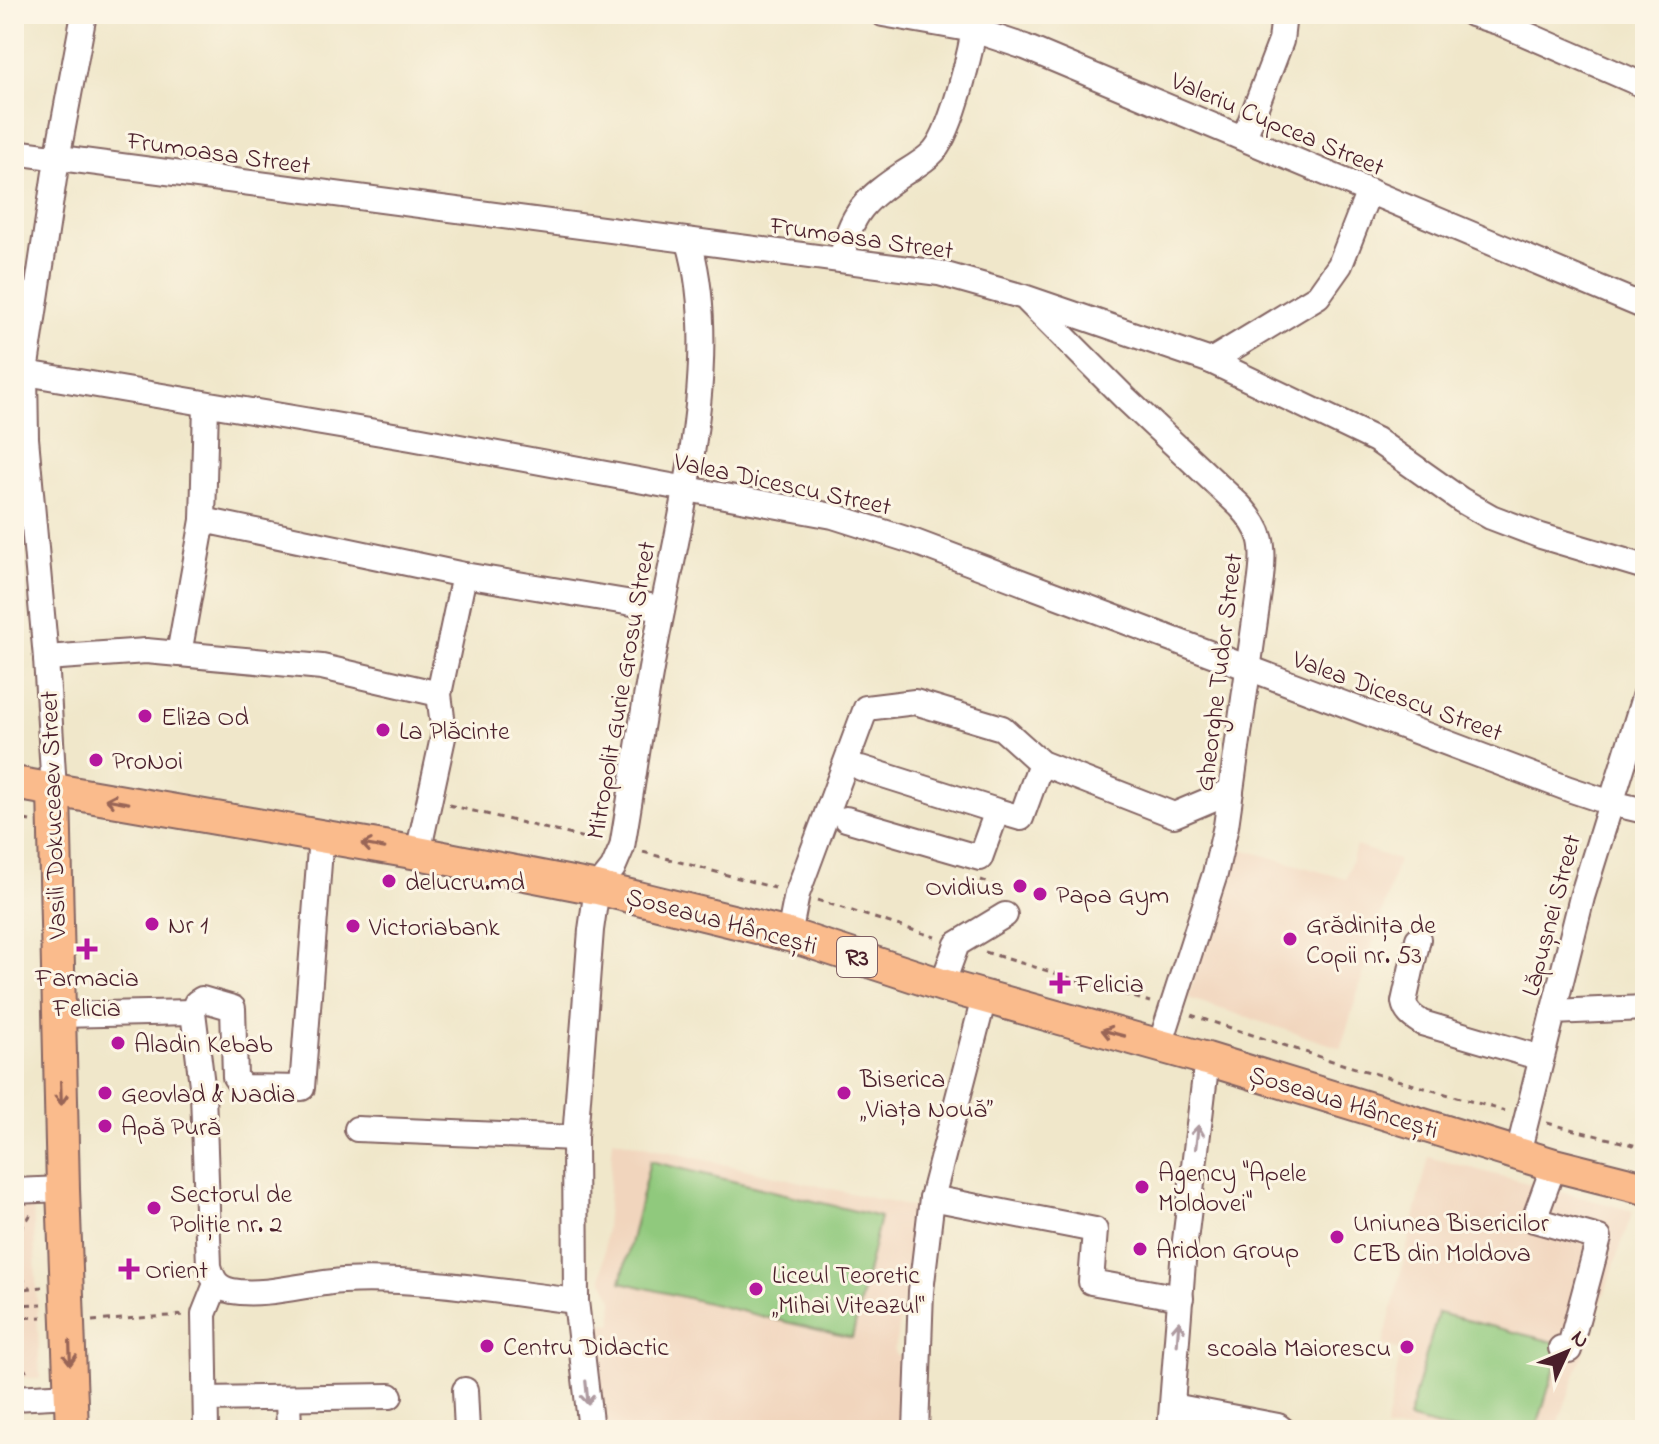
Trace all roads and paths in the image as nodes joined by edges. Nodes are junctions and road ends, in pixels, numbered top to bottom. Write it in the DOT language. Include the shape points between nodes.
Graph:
graph roads {
  1 [pos="84,14"];
  2 [pos="883,14"];
  3 [pos="1284,14"];
  4 [pos="1472,14"];
  5 [pos="975,22"];
  6 [pos="1645,86"];
  7 [pos="1244,138"];
  8 [pos="14,152"];
  9 [pos="57,159"];
  10 [pos="1369,191"];
  11 [pos="689,242"];
  12 [pos="842,259"];
  13 [pos="1024,297"];
  14 [pos="1645,307"];
  15 [pos="1211,361"];
  16 [pos="19,372"];
  17 [pos="206,404"];
  18 [pos="685,489"];
  19 [pos="203,520"];
  20 [pos="1645,567"];
  21 [pos="464,575"];
  22 [pos="662,608"];
  23 [pos="179,654"];
  24 [pos="46,658"];
  25 [pos="1249,670"];
  26 [pos="439,694"];
  27 [pos="1645,694"];
  28 [pos="1041,763"];
  29 [pos="861,768"];
  30 [pos="54,790"];
  31 [pos="1231,791"];
  32 [pos="21,797"];
  33 [pos="430,800"];
  34 [pos="1611,803"];
  35 [pos="997,811"];
  36 [pos="1645,811"];
  37 [pos="22,819"];
  38 [pos="846,819"];
  39 [pos="321,836"];
  40 [pos="622,847"];
  41 [pos="418,853"];
  42 [pos="980,858"];
  43 [pos="597,888"];
  44 [pos="797,894"];
  45 [pos="1005,915"];
  46 [pos="789,935"];
  47 [pos="1418,939"];
  48 [pos="957,944"];
  49 [pos="942,985"];
  50 [pos="984,998"];
  51 [pos="1645,1008"];
  52 [pos="1171,1009"];
  53 [pos="193,1012"];
  54 [pos="1553,1012"];
  55 [pos="58,1015"];
  56 [pos="1160,1045"];
  57 [pos="1541,1058"];
  58 [pos="1207,1059"];
  59 [pos="1526,1117"];
  60 [pos="357,1129"];
  61 [pos="575,1138"];
  62 [pos="1645,1148"];
  63 [pos="1518,1153"];
  64 [pos="1554,1165"];
  65 [pos="1645,1188"];
  66 [pos="14,1191"];
  67 [pos="51,1195"];
  68 [pos="932,1198"];
  69 [pos="14,1240"];
  70 [pos="14,1267"];
  71 [pos="216,1284"];
  72 [pos="30,1288"];
  73 [pos="1181,1298"];
  74 [pos="576,1301"];
  75 [pos="45,1304"];
  76 [pos="14,1305"];
  77 [pos="204,1314"];
  78 [pos="119,1320"];
  79 [pos="1561,1348"];
  80 [pos="465,1390"];
  81 [pos="71,1395"];
  82 [pos="390,1396"];
  83 [pos="14,1398"];
  84 [pos="206,1399"];
  85 [pos="288,1399"];
  86 [pos="1172,1418"];
  87 [pos="72,1430"];
  88 [pos="206,1430"];
  89 [pos="289,1430"];
  90 [pos="467,1430"];
  91 [pos="591,1430"];
  92 [pos="916,1430"];
  93 [pos="1283,1430"];
  1 -- 9 [label="street, Vasili Dokuceaev Street"];
  2 -- 5 [label="street, Valeriu Cupcea Street"];
  3 -- 7 [label="street" via="1281,41"];
  4 -- 6 [label="street"];
  5 -- 7 [label="street, Valeriu Cupcea Street"];
  5 -- 12 [label="street" via="956,101 935,150 868,200 846,234"];
  7 -- 10 [label="street, Valeriu Cupcea Street"];
  8 -- 9 [label="street, Frumoasa Street"];
  9 -- 11 [label="street, Frumoasa Street"];
  9 -- 16 [label="street, Vasili Dokuceaev Street"];
  10 -- 14 [label="street, Valeriu Cupcea Street"];
  10 -- 15 [label="street" via="1340,265 1318,296"];
  11 -- 12 [label="street, Frumoasa Street"];
  11 -- 18 [label="street, Mitropolit Gurie Grosu Street" via="701,356"];
  12 -- 13 [label="street, Frumoasa Street" via="939,273"];
  13 -- 15 [label="street, Frumoasa Street"];
  13 -- 25 [label="street, Gheorghe Tudor Street" via="1255,525 1264,553"];
  15 -- 20 [label="street, Frumoasa Street" via="1376,440 1491,517"];
  16 -- 17 [label="street, Valea Dicescu Street"];
  16 -- 24 [label="street, Vasili Dokuceaev Street"];
  17 -- 18 [label="street, Valea Dicescu Street"];
  17 -- 19 [label="street"];
  18 -- 22 [label="street, Mitropolit Gurie Grosu Street"];
  18 -- 25 [label="street, Valea Dicescu Street" via="833,516 902,538"];
  19 -- 21 [label="street"];
  19 -- 23 [label="street"];
  21 -- 22 [label="street"];
  21 -- 26 [label="street"];
  22 -- 40 [label="street, Mitropolit Gurie Grosu Street"];
  23 -- 24 [label="street"];
  23 -- 26 [label="street" via="322,667"];
  24 -- 30 [label="street, Vasili Dokuceaev Street"];
  25 -- 31 [label="street, Gheorghe Tudor Street"];
  25 -- 34 [label="street, Valea Dicescu Street"];
  26 -- 33 [label="street" via="444,733"];
  27 -- 34 [label="street, Lăpușnei Street"];
  28 -- 31 [label="street" via="1174,815"];
  28 -- 35 [label="street" via="1021,818"];
  28 -- 44 [label="street" via="1002,728 915,702 866,708"];
  29 -- 35 [label="street"];
  30 -- 32 [label="main road, Șoseaua Hâncești / R3"];
  39 -- 30 [label="main road, Șoseaua Hâncești / R3, one-way"];
  30 -- 55 [label="main road, Vasili Dokuceaev Street"];
  31 -- 52 [label="street, Gheorghe Tudor Street" via="1215,874"];
  32 -- 37 [label="path"];
  33 -- 40 [label="path"];
  33 -- 41 [label="street"];
  34 -- 36 [label="street, Valea Dicescu Street"];
  34 -- 54 [label="street, Lăpușnei Street"];
  35 -- 42 [label="street"];
  38 -- 42 [label="street"];
  41 -- 39 [label="main road, Șoseaua Hâncești / R3, one-way"];
  39 -- 53 [label="street" via="302,1088 242,1087 235,1077 233,1008 202,999"];
  40 -- 43 [label="street, Mitropolit Gurie Grosu Street"];
  40 -- 44 [label="path"];
  41 -- 43 [label="main road, Șoseaua Hâncești / R3"];
  42 -- 45 [label="path" via="975,878 1000,887"];
  43 -- 46 [label="main road, Șoseaua Hâncești / R3"];
  43 -- 61 [label="street, Mitropolit Gurie Grosu Street"];
  44 -- 46 [label="street"];
  44 -- 48 [label="path"];
  45 -- 48 [label="street"];
  46 -- 49 [label="main road, Șoseaua Hâncești / R3"];
  47 -- 57 [label="street" via="1404,1002 1412,1016"];
  48 -- 49 [label="street"];
  48 -- 52 [label="path"];
  49 -- 50 [label="main road, Șoseaua Hâncești / R3"];
  56 -- 50 [label="main road, Șoseaua Hâncești / R3, one-way"];
  50 -- 68 [label="street"];
  51 -- 54 [label="street"];
  52 -- 56 [label="street, Gheorghe Tudor Street"];
  52 -- 59 [label="path"];
  53 -- 55 [label="street"];
  53 -- 71 [label="street" via="203,1093 209,1266"];
  54 -- 57 [label="street, Lăpușnei Street"];
  55 -- 67 [label="main road, Vasili Dokuceaev Street, one-way"];
  56 -- 58 [label="main road, Șoseaua Hâncești / R3"];
  57 -- 59 [label="street, Lăpușnei Street"];
  58 -- 63 [label="main road, Șoseaua Hâncești / R3"];
  73 -- 58 [label="street, one-way"];
  59 -- 62 [label="path"];
  59 -- 63 [label="street, Lăpușnei Street"];
  60 -- 61 [label="street"];
  61 -- 74 [label="street, Mitropolit Gurie Grosu Street"];
  63 -- 64 [label="main road, Șoseaua Hâncești / R3"];
  64 -- 65 [label="main road, Șoseaua Hâncești / R3"];
  64 -- 79 [label="street" via="1534,1220 1599,1238 1569,1350"];
  66 -- 67 [label="street"];
  67 -- 69 [label="path"];
  67 -- 81 [label="main road, Vasili Dokuceaev Street, one-way"];
  68 -- 73 [label="street" via="1095,1230 1091,1282"];
  68 -- 92 [label="street" via="921,1291"];
  70 -- 72 [label="path"];
  71 -- 74 [label="street" via="231,1291 252,1291 342,1281 403,1281"];
  71 -- 77 [label="street"];
  86 -- 73 [label="street, one-way"];
  74 -- 91 [label="street, Mitropolit Gurie Grosu Street, one-way"];
  75 -- 76 [label="path"];
  77 -- 78 [label="path"];
  77 -- 84 [label="street"];
  80 -- 90 [label="street"];
  81 -- 83 [label="street"];
  81 -- 87 [label="main road, Vasili Dokuceaev Street"];
  82 -- 85 [label="street"];
  84 -- 85 [label="street"];
  84 -- 88 [label="street"];
  85 -- 89 [label="street"];
  86 -- 93 [label="street"];
}
